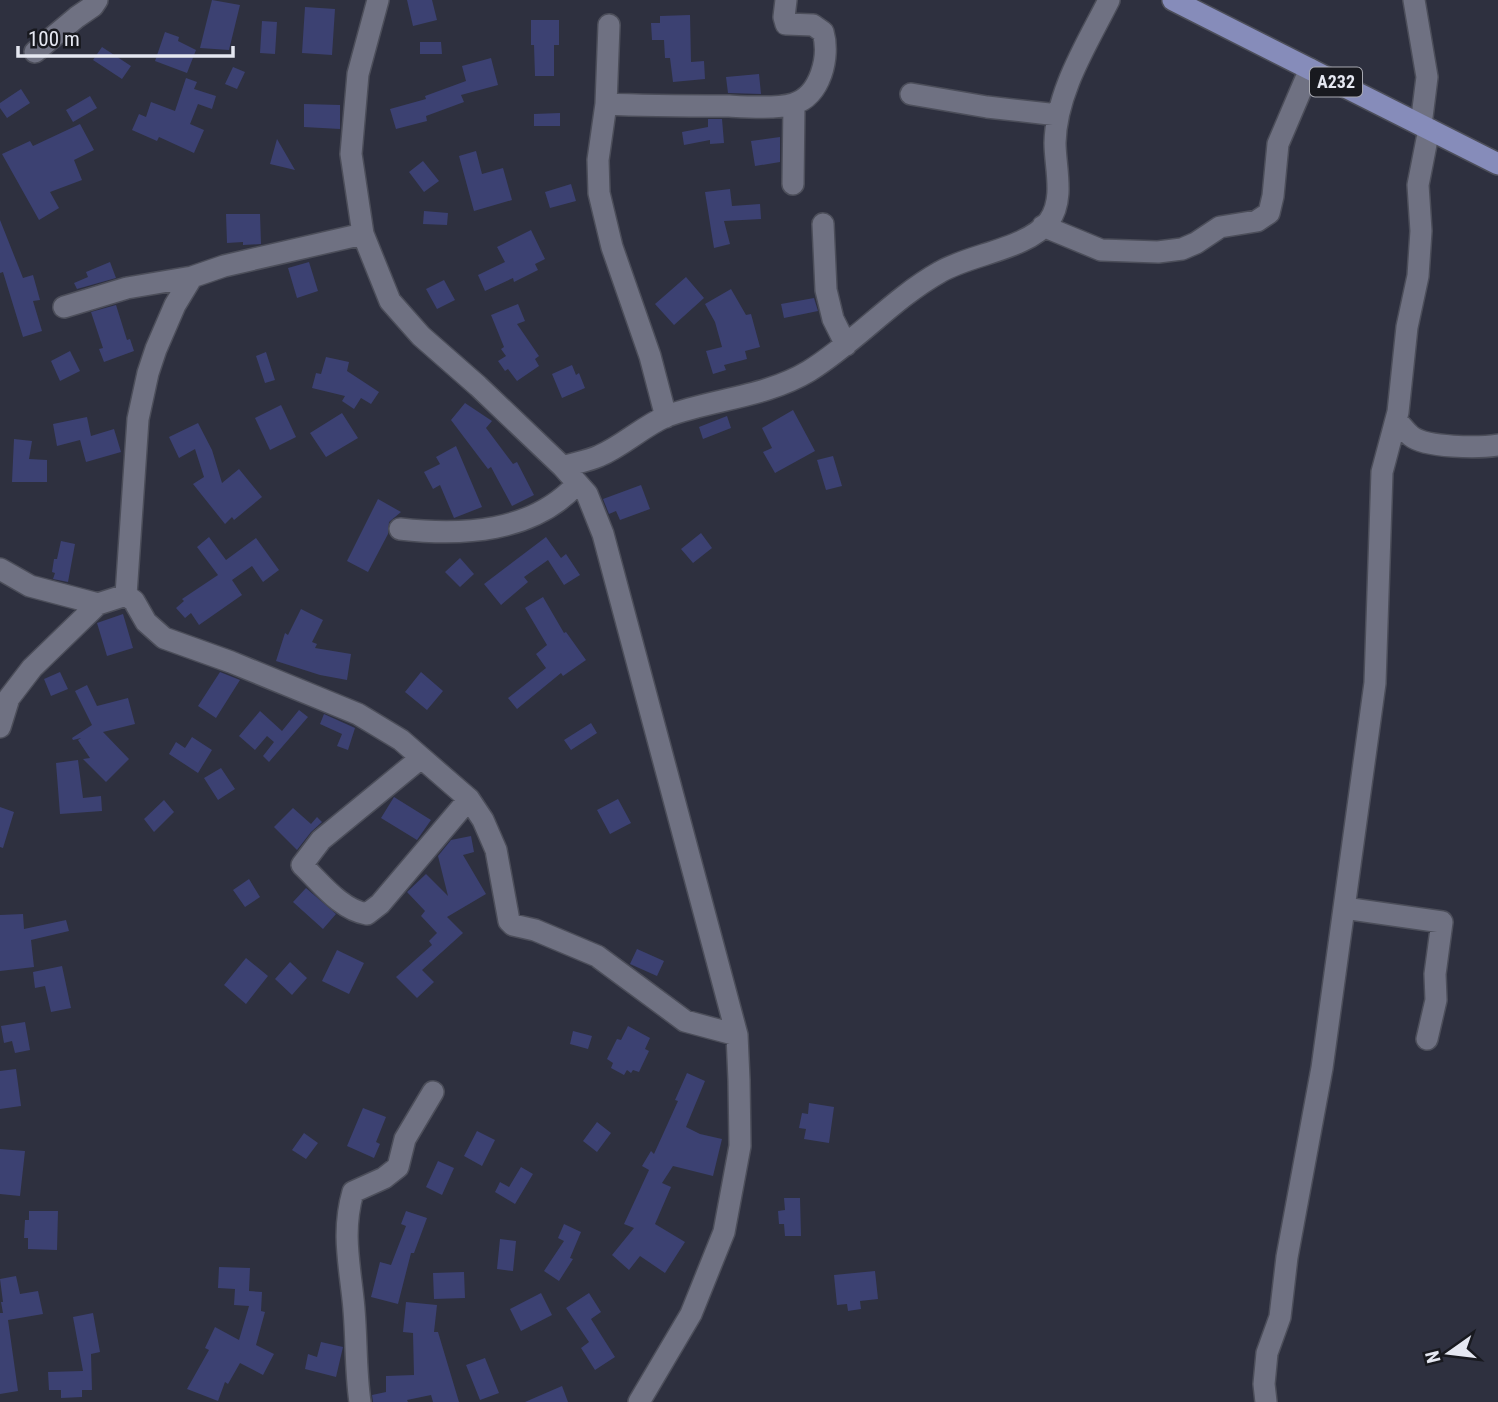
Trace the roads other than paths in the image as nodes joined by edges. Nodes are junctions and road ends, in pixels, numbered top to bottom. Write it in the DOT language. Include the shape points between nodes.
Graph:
graph roads {
  1 [pos="97,0"];
  2 [pos="378,0"];
  3 [pos="786,0"];
  4 [pos="1109,0"];
  5 [pos="1173,0"];
  6 [pos="1414,0"];
  7 [pos="608,25"];
  8 [pos="35,52"];
  9 [pos="1310,69"];
  10 [pos="911,94"];
  11 [pos="606,104"];
  12 [pos="794,104"];
  13 [pos="1058,116"];
  14 [pos="1425,127"];
  15 [pos="1498,164"];
  16 [pos="793,184"];
  17 [pos="823,224"];
  18 [pos="1043,226"];
  19 [pos="363,234"];
  20 [pos="192,277"];
  21 [pos="64,307"];
  22 [pos="846,345"];
  23 [pos="666,416"];
  24 [pos="1396,420"];
  25 [pos="1498,445"];
  26 [pos="563,467"];
  27 [pos="577,484"];
  28 [pos="400,529"];
  29 [pos="0,569"];
  30 [pos="126,595"];
  31 [pos="99,604"];
  32 [pos="0,727"];
  33 [pos="421,758"];
  34 [pos="469,799"];
  35 [pos="1344,908"];
  36 [pos="737,1035"];
  37 [pos="1427,1039"];
  38 [pos="433,1092"];
  39 [pos="360,1402"];
  40 [pos="639,1402"];
  41 [pos="1266,1402"];
  1 -- 8 [label="street"];
  2 -- 19 [label="street" via="358,75 351,154"];
  3 -- 12 [label="street" via="786,24 813,25 826,40 819,81"];
  4 -- 13 [label="street" via="1072,75"];
  5 -- 9 [label="main road, A232"];
  6 -- 14 [label="street" via="1427,76"];
  7 -- 11 [label="street"];
  9 -- 14 [label="main road, A232"];
  9 -- 18 [label="street" via="1278,144 1269,213 1257,221 1220,227 1182,249 1158,252 1101,250"];
  10 -- 13 [label="street"];
  11 -- 12 [label="street"];
  11 -- 23 [label="street" via="598,160 599,193"];
  12 -- 16 [label="street"];
  13 -- 18 [label="street" via="1056,206"];
  14 -- 15 [label="main road, A232"];
  14 -- 24 [label="street" via="1418,185 1418,276"];
  17 -- 22 [label="street" via="826,290"];
  18 -- 22 [label="street" via="1019,242 941,271"];
  19 -- 20 [label="street"];
  19 -- 26 [label="street" via="390,301 421,336"];
  20 -- 21 [label="street" via="127,288"];
  20 -- 30 [label="street" via="156,349 138,419"];
  22 -- 23 [label="street" via="787,381"];
  23 -- 26 [label="street" via="598,457"];
  24 -- 25 [label="street" via="1412,438 1453,447"];
  24 -- 35 [label="street" via="1382,472 1375,683"];
  26 -- 27 [label="street"];
  27 -- 28 [label="street" via="551,506 507,525 464,533"];
  27 -- 36 [label="street" via="587,495 603,534"];
  29 -- 31 [label="street" via="30,586"];
  30 -- 31 [label="street"];
  30 -- 33 [label="street" via="164,638 358,714"];
  31 -- 32 [label="street" via="32,668 9,698"];
  33 -- 34 [label="street"];
  33 -- 34 [label="street" via="321,840 306,858 302,865 328,891 354,912 368,914"];
  34 -- 36 [label="street" via="496,850 513,925 597,956 685,1021"];
  35 -- 37 [label="street" via="1442,922 1436,1000"];
  35 -- 41 [label="street" via="1280,1317 1267,1353"];
  36 -- 40 [label="street" via="740,1146 723,1232 691,1314"];
  38 -- 39 [label="street" via="405,1139 398,1167 353,1192 348,1211 347,1264"];
}
